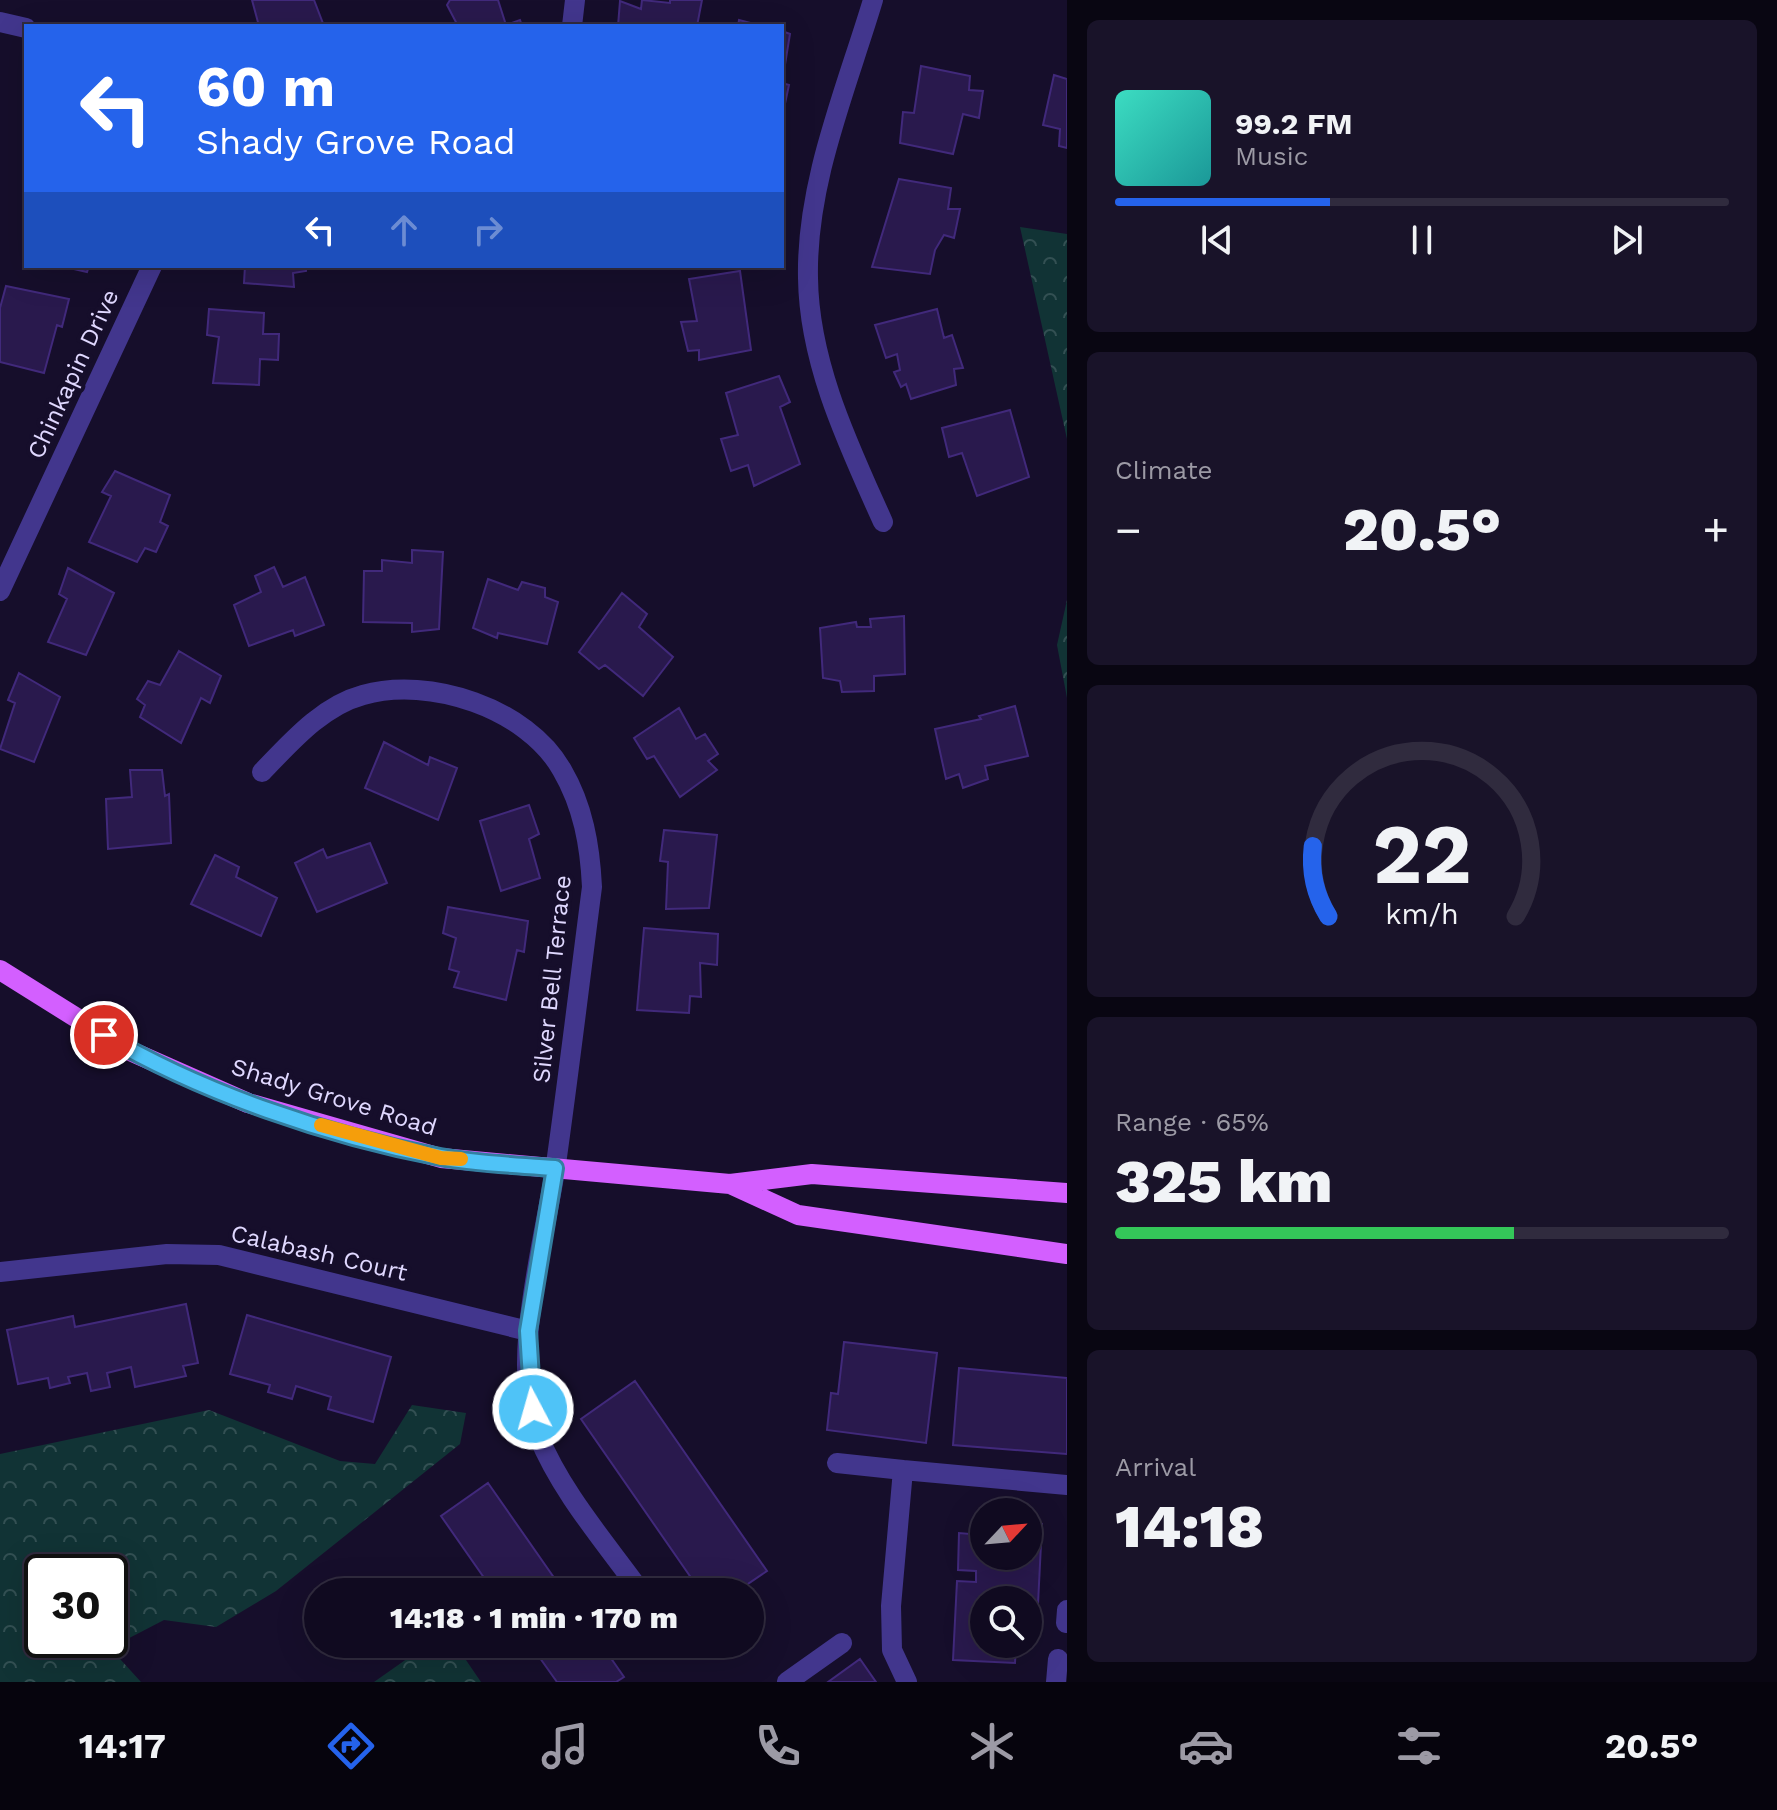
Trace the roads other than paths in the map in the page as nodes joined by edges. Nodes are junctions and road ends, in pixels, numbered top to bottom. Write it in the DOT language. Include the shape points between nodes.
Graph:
graph roads {
  1 [pos="575,0"];
  2 [pos="873,0"];
  3 [pos="0,22"];
  4 [pos="572,24"];
  5 [pos="24,28"];
  6 [pos="151,268"];
  7 [pos="883,522"];
  8 [pos="0,591"];
  9 [pos="262,772"];
  10 [pos="0,970"];
  11 [pos="555,1168"];
  12 [pos="730,1184"];
  13 [pos="1067,1193"];
  14 [pos="1067,1254"];
  15 [pos="0,1272"];
  16 [pos="528,1331"];
  17 [pos="837,1463"];
  18 [pos="903,1470"];
  19 [pos="1067,1485"];
  20 [pos="631,1578"];
  21 [pos="842,1643"];
  22 [pos="1058,1659"];
  23 [pos="787,1682"];
  24 [pos="907,1682"];
  25 [pos="1056,1682"];
  1 -- 4 [label="street"];
  2 -- 7 [label="street" via="818,181 808,279 816,339 837,419"];
  3 -- 5 [label="street"];
  6 -- 8 [label="street, Chinkapin Drive"];
  9 -- 11 [label="street, Silver Bell Terrace" via="328,711 361,695 393,689 435,692 490,710 532,735 561,768 590,848 592,887"];
  10 -- 11 [label="main road, Shady Grove Road" via="128,1050 248,1103 441,1158"];
  11 -- 12 [label="main road, Shady Grove Road"];
  11 -- 16 [label="street, Silver Bell Terrace"];
  12 -- 13 [label="main road, Shady Grove Road" via="812,1174"];
  12 -- 14 [label="main road, Shady Grove Road" via="798,1215"];
  15 -- 16 [label="street, Calabash Court" via="167,1254 219,1255"];
  16 -- 20 [label="street, Silver Bell Terrace" via="537,1433 566,1488"];
  17 -- 18 [label="street"];
  18 -- 19 [label="street"];
  18 -- 24 [label="street" via="891,1606 892,1650"];
  21 -- 23 [label="street"];
  22 -- 25 [label="street"];
}
